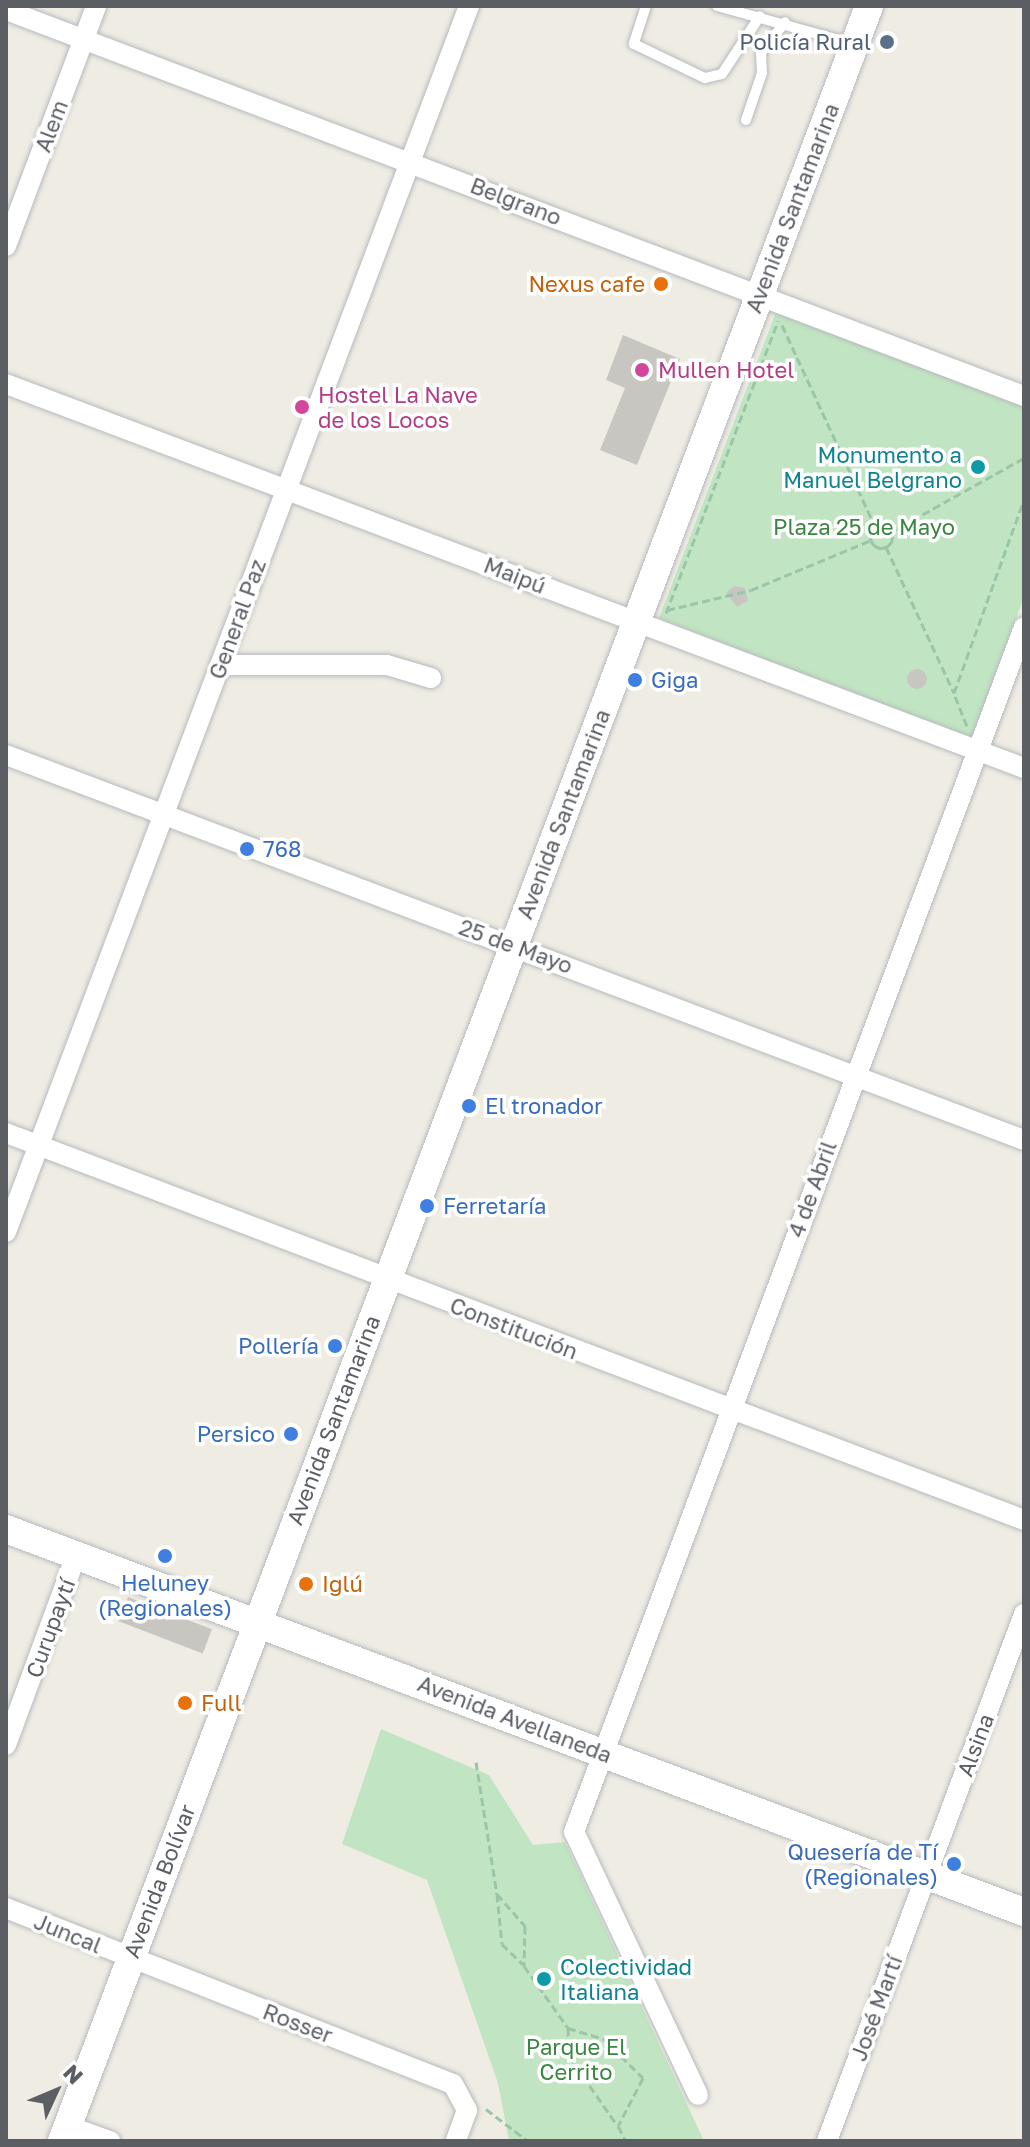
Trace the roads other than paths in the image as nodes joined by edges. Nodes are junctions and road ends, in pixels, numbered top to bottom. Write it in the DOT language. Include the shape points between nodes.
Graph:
graph roads {
  1 [pos="96,6"];
  2 [pos="469,6"];
  3 [pos="646,6"];
  4 [pos="717,6"];
  5 [pos="869,6"];
  6 [pos="6,10"];
  7 [pos="760,16"];
  8 [pos="785,22"];
  9 [pos="84,39"];
  10 [pos="854,44"];
  11 [pos="746,120"];
  12 [pos="411,160"];
  13 [pos="6,246"];
  14 [pos="759,296"];
  15 [pos="6,384"];
  16 [pos="1024,396"];
  17 [pos="286,489"];
  18 [pos="636,620"];
  19 [pos="1024,627"];
  20 [pos="220,665"];
  21 [pos="431,678"];
  22 [pos="979,751"];
  23 [pos="6,755"];
  24 [pos="1024,768"];
  25 [pos="164,814"];
  26 [pos="514,945"];
  27 [pos="855,1072"];
  28 [pos="6,1133"];
  29 [pos="1024,1140"];
  30 [pos="38,1145"];
  31 [pos="6,1232"];
  32 [pos="386,1280"];
  33 [pos="732,1410"];
  34 [pos="6,1513"];
  35 [pos="1024,1520"];
  36 [pos="6,1529"];
  37 [pos="76,1556"];
  38 [pos="1024,1614"];
  39 [pos="259,1616"];
  40 [pos="6,1745"];
  41 [pos="605,1746"];
  42 [pos="929,1867"];
  43 [pos="1024,1895"];
  44 [pos="6,1908"];
  45 [pos="1024,1912"];
  46 [pos="130,1958"];
  47 [pos="698,2095"];
  48 [pos="65,2133"];
  49 [pos="110,2141"];
  50 [pos="456,2141"];
  51 [pos="827,2141"];
  1 -- 9 [label="street, Alem"];
  2 -- 12 [label="street, General Paz"];
  3 -- 7 [label="lane" via="634,44 705,78 722,74"];
  4 -- 7 [label="lane"];
  5 -- 10 [label="main road, Avenida Santamarina"];
  6 -- 9 [label="street, Belgrano"];
  7 -- 8 [label="lane"];
  8 -- 10 [label="lane"];
  8 -- 11 [label="lane" via="761,53 762,73"];
  9 -- 12 [label="street, Belgrano"];
  9 -- 13 [label="street, Alem"];
  10 -- 14 [label="main road, Avenida Santamarina"];
  12 -- 14 [label="street, Belgrano"];
  12 -- 17 [label="street, General Paz"];
  14 -- 16 [label="street, Belgrano"];
  14 -- 18 [label="main road, Avenida Santamarina"];
  15 -- 17 [label="street, Maipú"];
  17 -- 18 [label="street, Maipú"];
  17 -- 20 [label="street, General Paz"];
  18 -- 22 [label="street, Maipú"];
  18 -- 26 [label="main road, Avenida Santamarina"];
  19 -- 22 [label="street, 4 de Abril"];
  20 -- 21 [label="street" via="387,665"];
  20 -- 25 [label="street, General Paz"];
  22 -- 24 [label="street, Maipú"];
  22 -- 27 [label="street, 4 de Abril"];
  23 -- 25 [label="street, 25 de Mayo"];
  25 -- 26 [label="street, 25 de Mayo"];
  25 -- 30 [label="street, General Paz"];
  26 -- 27 [label="street, 25 de Mayo"];
  26 -- 32 [label="main road, Avenida Santamarina"];
  27 -- 29 [label="street, 25 de Mayo"];
  27 -- 33 [label="street, 4 de Abril"];
  28 -- 30 [label="street, Constitución"];
  30 -- 31 [label="street, General Paz"];
  30 -- 32 [label="street, Constitución"];
  32 -- 33 [label="street, Constitución"];
  32 -- 39 [label="main road, Avenida Santamarina"];
  33 -- 35 [label="street, Constitución"];
  33 -- 41 [label="street, 4 de Abril"];
  34 -- 39 [label="main road, Avenida Avellaneda"];
  36 -- 37 [label="main road, Avenida Avellaneda"];
  37 -- 39 [label="main road, Avenida Avellaneda"];
  37 -- 40 [label="street, Curupaytí"];
  38 -- 42 [label="street, Alsina"];
  39 -- 41 [label="main road, Avenida Avellaneda"];
  39 -- 46 [label="main road, Avenida Bolívar"];
  41 -- 42 [label="main road, Avenida Avellaneda"];
  41 -- 47 [label="street, 4 de Abril" via="574,1832"];
  42 -- 43 [label="main road, Avenida Avellaneda"];
  42 -- 45 [label="main road, Avenida Avellaneda"];
  42 -- 51 [label="street, José Martí"];
  44 -- 46 [label="street, Juncal"];
  46 -- 48 [label="main road, Avenida Bolívar"];
  46 -- 50 [label="street, Rosser" via="463,2093 467,2110"];
  48 -- 49 [label="street"];
}
